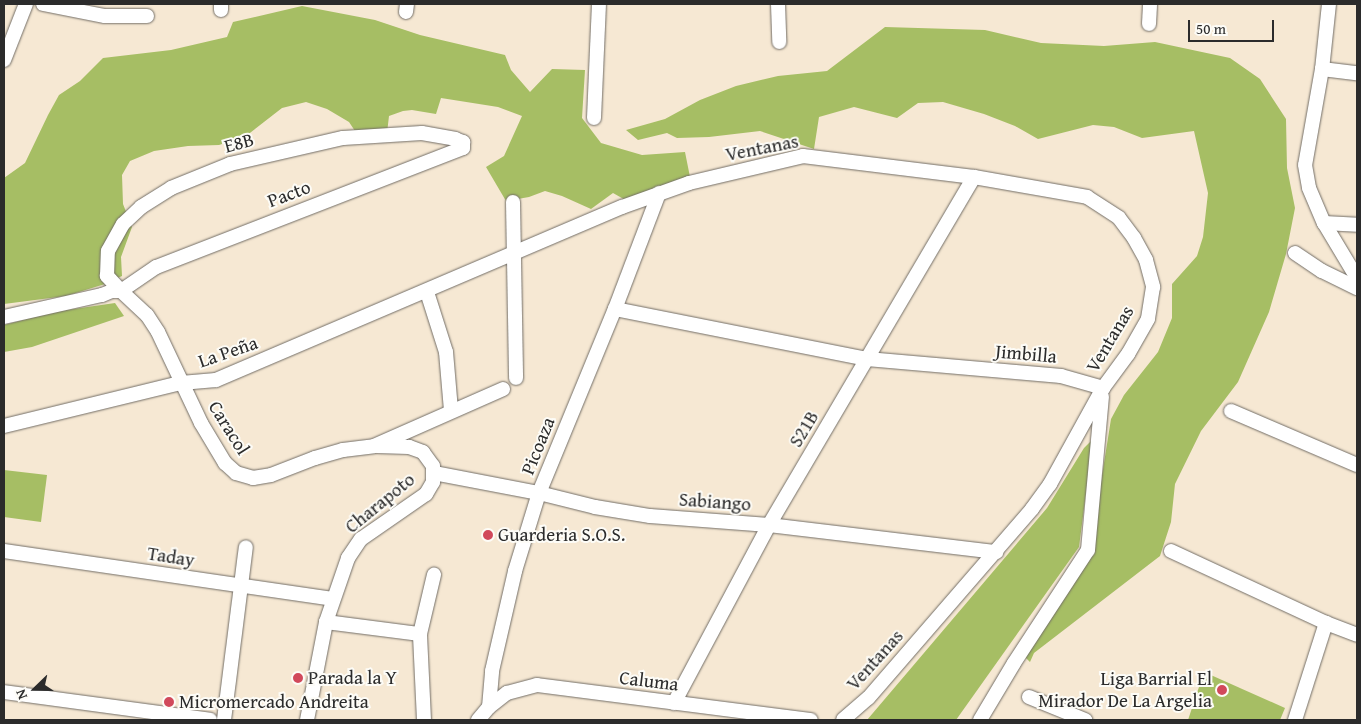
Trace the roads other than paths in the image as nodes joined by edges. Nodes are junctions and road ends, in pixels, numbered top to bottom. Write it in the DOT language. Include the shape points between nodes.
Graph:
graph roads {
  1 [pos="26,4"];
  2 [pos="43,4"];
  3 [pos="599,4"];
  4 [pos="778,4"];
  5 [pos="1150,4"];
  6 [pos="1329,4"];
  7 [pos="147,16"];
  8 [pos="1149,24"];
  9 [pos="780,42"];
  10 [pos="4,60"];
  11 [pos="1322,69"];
  12 [pos="1357,73"];
  13 [pos="594,118"];
  14 [pos="455,140"];
  15 [pos="974,177"];
  16 [pos="658,193"];
  17 [pos="513,202"];
  18 [pos="1324,222"];
  19 [pos="1357,225"];
  20 [pos="514,252"];
  21 [pos="1295,253"];
  22 [pos="1357,278"];
  23 [pos="1357,288"];
  24 [pos="121,291"];
  25 [pos="427,292"];
  26 [pos="615,309"];
  27 [pos="4,317"];
  28 [pos="868,359"];
  29 [pos="516,378"];
  30 [pos="181,383"];
  31 [pos="1103,388"];
  32 [pos="503,389"];
  33 [pos="451,410"];
  34 [pos="1231,411"];
  35 [pos="4,426"];
  36 [pos="374,446"];
  37 [pos="1357,464"];
  38 [pos="434,473"];
  39 [pos="539,493"];
  40 [pos="769,525"];
  41 [pos="246,547"];
  42 [pos="4,551"];
  43 [pos="1171,551"];
  44 [pos="996,552"];
  45 [pos="434,575"];
  46 [pos="241,587"];
  47 [pos="333,599"];
  48 [pos="326,622"];
  49 [pos="1326,623"];
  50 [pos="420,634"];
  51 [pos="1357,635"];
  52 [pos="4,692"];
  53 [pos="1029,697"];
  54 [pos="674,703"];
  55 [pos="489,707"];
  56 [pos="112,714"];
  57 [pos="210,720"];
  58 [pos="224,720"];
  59 [pos="307,720"];
  60 [pos="424,720"];
  61 [pos="478,720"];
  62 [pos="811,720"];
  63 [pos="843,720"];
  64 [pos="980,720"];
  65 [pos="1086,720"];
  66 [pos="1295,720"];
  1 -- 10 [label="street"];
  2 -- 7 [label="street" via="105,16"];
  3 -- 13 [label="street"];
  4 -- 9 [label="street"];
  5 -- 8 [label="street"];
  6 -- 11 [label="street"];
  11 -- 12 [label="street"];
  11 -- 18 [label="street" via="1305,165 1309,188"];
  14 -- 24 [label="street, Pacto" via="463,142 463,148 156,267"];
  14 -- 24 [label="street, E8B" via="422,133 343,138 230,164 188,180 141,207 123,224 108,252 106,276"];
  15 -- 16 [label="street, Ventanas" via="803,156"];
  15 -- 28 [label="street, S21B"];
  15 -- 31 [label="street, Ventanas" via="1087,196 1119,218 1134,238 1146,260 1153,287 1148,319"];
  16 -- 20 [label="street, Ventanas"];
  16 -- 26 [label="street, Picoaza"];
  17 -- 20 [label="street"];
  18 -- 19 [label="street"];
  18 -- 22 [label="street"];
  20 -- 25 [label="street, La Peña"];
  20 -- 29 [label="street"];
  21 -- 23 [label="street"];
  24 -- 27 [label="street"];
  24 -- 30 [label="street, Caracol" via="147,316 167,349"];
  25 -- 30 [label="street, La Peña" via="216,380"];
  25 -- 33 [label="street" via="446,352"];
  26 -- 28 [label="street, Jimbilla"];
  26 -- 39 [label="street, Picoaza"];
  28 -- 31 [label="street, Jimbilla" via="1061,376"];
  28 -- 40 [label="street, S21B"];
  30 -- 35 [label="street, La Peña"];
  30 -- 36 [label="street, Caracol" via="224,463 241,475 262,477 315,458"];
  31 -- 44 [label="street, Ventanas" via="1050,484"];
  31 -- 64 [label="street" via="1088,550"];
  32 -- 33 [label="street, Caracol"];
  33 -- 36 [label="street, Caracol"];
  34 -- 37 [label="street"];
  36 -- 38 [label="street, Charapoto" via="419,450 429,458"];
  38 -- 39 [label="street, Sabiango"];
  38 -- 47 [label="street, Charapoto" via="426,494 361,540 348,558"];
  39 -- 40 [label="street, Sabiango" via="595,508 650,516"];
  39 -- 55 [label="street, Picoaza" via="492,670"];
  40 -- 44 [label="street, Sabiango"];
  40 -- 54 [label="street, S21B"];
  41 -- 46 [label="street"];
  42 -- 46 [label="street, Taday"];
  43 -- 49 [label="street"];
  44 -- 63 [label="street, Ventanas" via="868,698"];
  45 -- 50 [label="street"];
  46 -- 47 [label="street, Taday"];
  46 -- 58 [label="street"];
  47 -- 48 [label="street, Charapoto"];
  48 -- 50 [label="street"];
  48 -- 59 [label="street, Charapoto"];
  49 -- 51 [label="street"];
  49 -- 66 [label="street"];
  50 -- 60 [label="street"];
  52 -- 56 [label="street"];
  53 -- 65 [label="street"];
  54 -- 55 [label="street, Caluma" via="536,685 507,693"];
  54 -- 62 [label="street, Caluma"];
  55 -- 61 [label="street"];
  56 -- 57 [label="street"];
}
